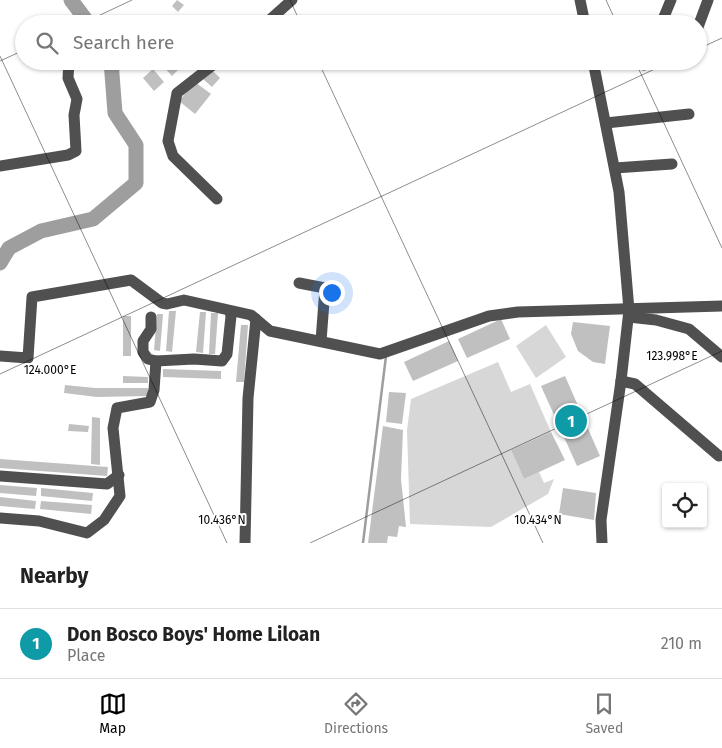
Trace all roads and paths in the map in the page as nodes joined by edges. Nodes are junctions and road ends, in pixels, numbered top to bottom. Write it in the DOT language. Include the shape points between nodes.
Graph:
graph roads {
  1 [pos="292,0"];
  2 [pos="580,0"];
  3 [pos="671,0"];
  4 [pos="708,0"];
  5 [pos="275,15"];
  6 [pos="583,15"];
  7 [pos="665,15"];
  8 [pos="702,15"];
  9 [pos="69,70"];
  10 [pos="206,70"];
  11 [pos="595,70"];
  12 [pos="689,114"];
  13 [pos="606,123"];
  14 [pos="672,164"];
  15 [pos="0,166"];
  16 [pos="615,168"];
  17 [pos="217,199"];
  18 [pos="299,283"];
  19 [pos="722,306"];
  20 [pos="230,312"];
  21 [pos="629,314"];
  22 [pos="151,317"];
  23 [pos="256,319"];
  24 [pos="321,341"];
  25 [pos="0,356"];
  26 [pos="722,357"];
  27 [pos="156,361"];
  28 [pos="621,380"];
  29 [pos="719,456"];
  30 [pos="119,474"];
  31 [pos="0,476"];
  32 [pos="0,518"];
  33 [pos="245,543"];
  34 [pos="602,543"];
  1 -- 5 [label="street"];
  2 -- 6 [label="street"];
  3 -- 7 [label="street"];
  4 -- 8 [label="street"];
  9 -- 15 [label="street" via="68,78 77,99 74,115 76,151"];
  10 -- 17 [label="street" via="177,93 168,141 173,156"];
  11 -- 13 [label="street"];
  12 -- 13 [label="street"];
  13 -- 16 [label="street"];
  14 -- 16 [label="street"];
  16 -- 21 [label="street"];
  18 -- 24 [label="street" via="325,288"];
  19 -- 21 [label="street"];
  20 -- 23 [label="street"];
  20 -- 25 [label="street" via="184,300 167,304 132,280 32,296 28,358"];
  20 -- 27 [label="street" via="227,354 222,361"];
  21 -- 24 [label="street" via="518,312 488,316 380,354"];
  21 -- 26 [label="street" via="689,329"];
  21 -- 28 [label="street"];
  22 -- 27 [label="street" via="151,329 143,341 143,352 148,359"];
  23 -- 24 [label="street" via="270,331"];
  23 -- 33 [label="street" via="248,398"];
  27 -- 30 [label="street" via="150,402 117,408 113,428"];
  28 -- 29 [label="street" via="635,384"];
  28 -- 34 [label="street" via="601,520"];
  30 -- 31 [label="street" via="107,484"];
  30 -- 32 [label="street" via="120,496 104,520 87,533 39,521"];
}
